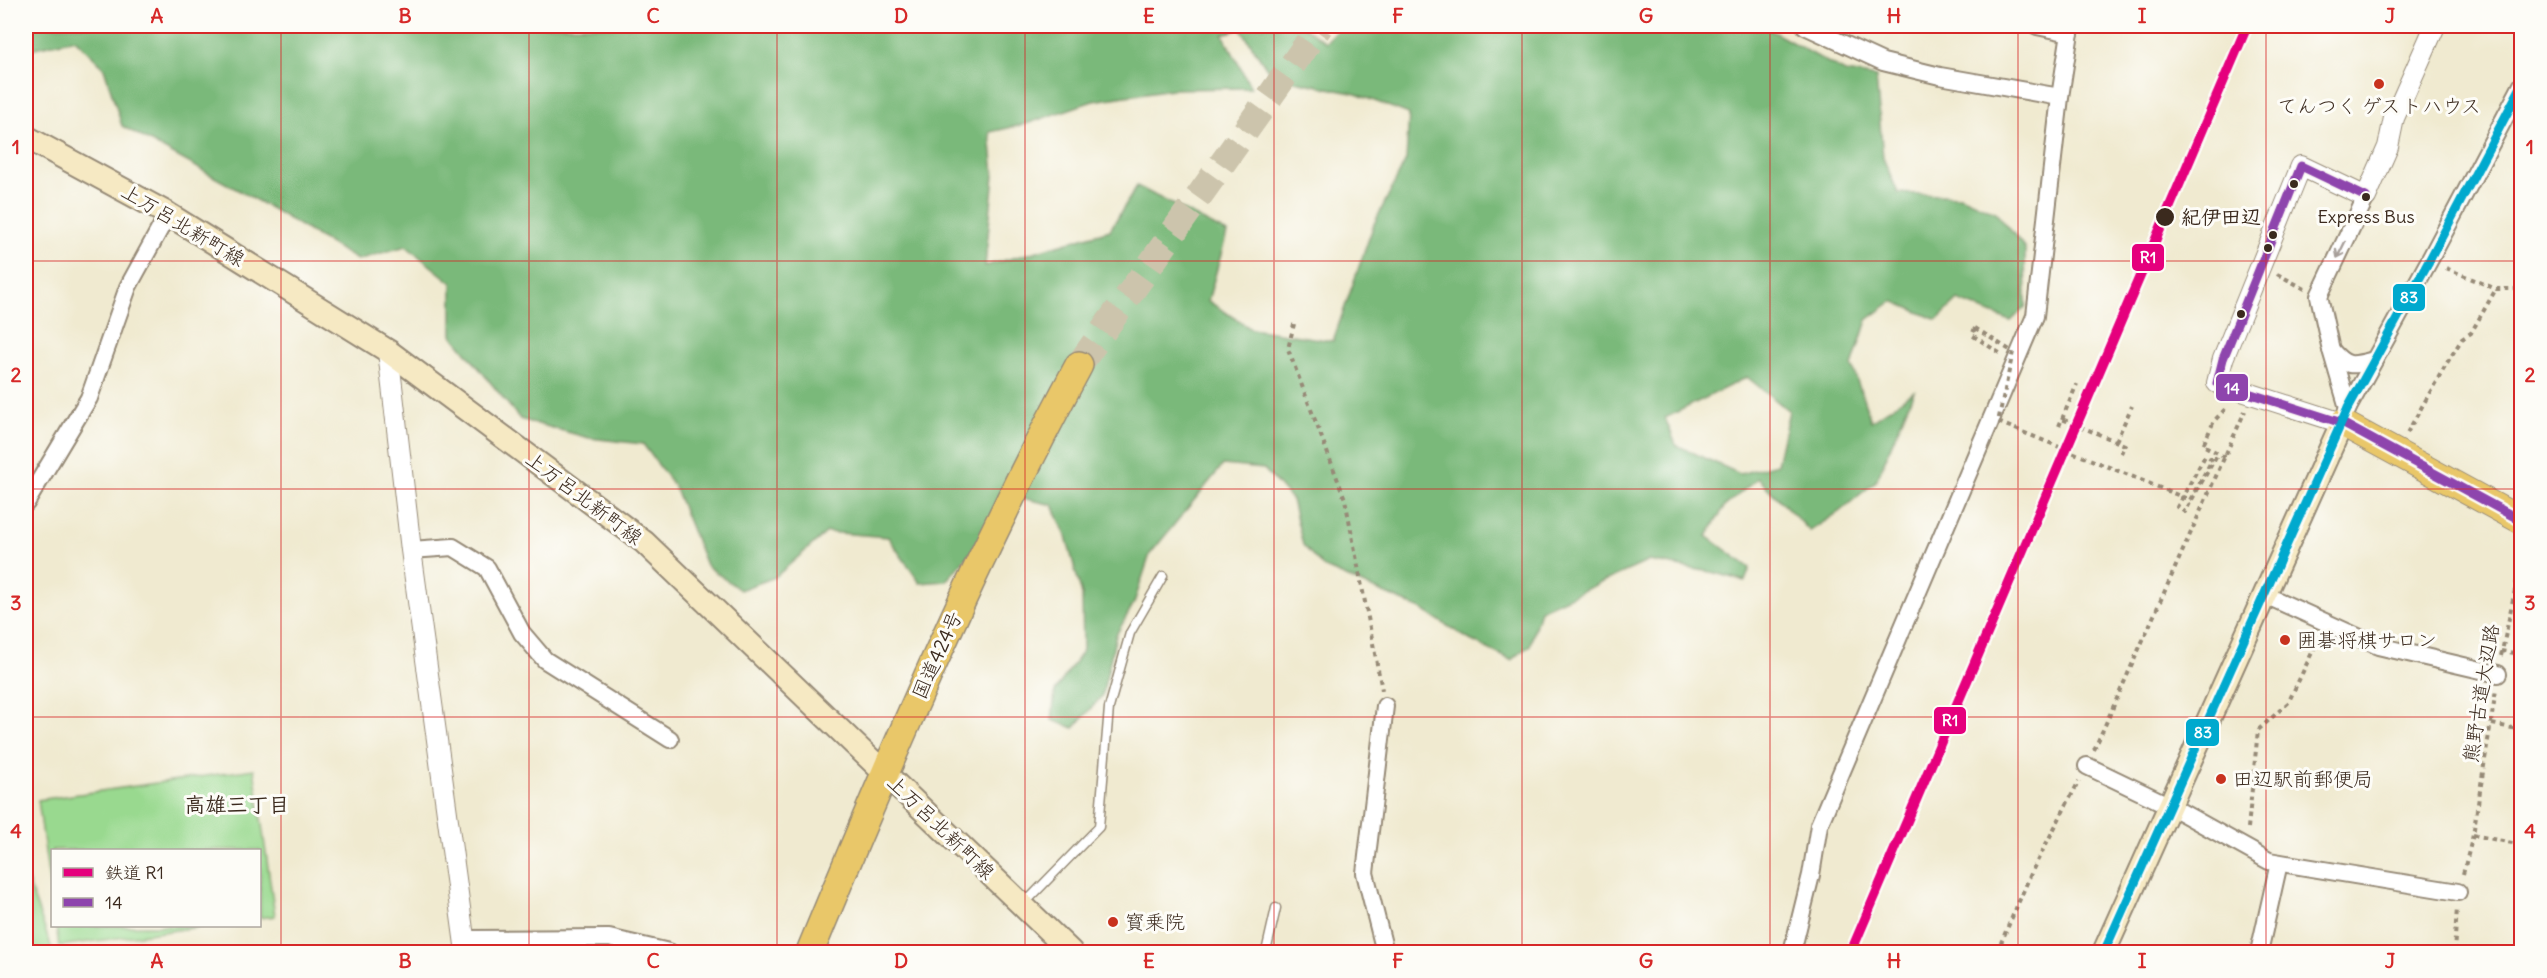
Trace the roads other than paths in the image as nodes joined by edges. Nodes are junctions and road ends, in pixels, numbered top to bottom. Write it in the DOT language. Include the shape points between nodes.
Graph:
graph roads {
  1 [pos="1805,26"];
  2 [pos="2037,26"];
  3 [pos="2435,26"];
  4 [pos="2071,29"];
  5 [pos="2522,85"];
  6 [pos="2060,97"];
  7 [pos="26,137"];
  8 [pos="2366,197"];
  9 [pos="168,214"];
  10 [pos="2331,350"];
  11 [pos="388,351"];
  12 [pos="2374,360"];
  13 [pos="1079,365"];
  14 [pos="2345,415"];
  15 [pos="26,503"];
  16 [pos="2522,521"];
  17 [pos="411,550"];
  18 [pos="1163,576"];
  19 [pos="2265,595"];
  20 [pos="2498,674"];
  21 [pos="1385,706"];
  22 [pos="670,739"];
  23 [pos="2087,766"];
  24 [pos="884,772"];
  25 [pos="2170,806"];
  26 [pos="2279,863"];
  27 [pos="2458,892"];
  28 [pos="1023,906"];
  29 [pos="1276,908"];
  30 [pos="465,946"];
  31 [pos="669,952"];
  32 [pos="810,952"];
  33 [pos="1071,952"];
  34 [pos="1266,952"];
  35 [pos="1385,952"];
  36 [pos="1792,952"];
  37 [pos="2104,952"];
  38 [pos="2259,952"];
  1 -- 6 [label="street" via="1883,62"];
  2 -- 4 [label="street"];
  3 -- 8 [label="street" via="2394,118 2388,147"];
  4 -- 6 [label="street"];
  5 -- 12 [label="street"];
  6 -- 36 [label="street" via="2035,316 1819,825"];
  7 -- 9 [label="main road, 上万呂北新町線"];
  8 -- 10 [label="street, one-way" via="2319,296"];
  8 -- 14 [label="street" via="2301,166 2223,359 2217,383"];
  9 -- 11 [label="main road, 上万呂北新町線"];
  9 -- 15 [label="street" via="128,286 89,398"];
  10 -- 12 [label="street" via="2342,363"];
  10 -- 14 [label="street"];
  11 -- 17 [label="street"];
  11 -- 24 [label="main road, 上万呂北新町線" via="644,542"];
  12 -- 14 [label="street"];
  13 -- 24 [label="highway, 国道424号" via="968,585"];
  14 -- 16 [label="main road" via="2396,452"];
  14 -- 19 [label="main road"];
  17 -- 22 [label="street" via="453,547 487,568 522,633 544,660"];
  17 -- 30 [label="street"];
  18 -- 28 [label="lane" via="1130,633 1109,708 1099,827"];
  19 -- 20 [label="street" via="2378,646"];
  19 -- 25 [label="main road"];
  21 -- 35 [label="street" via="1365,873"];
  23 -- 25 [label="street"];
  24 -- 28 [label="main road, 上万呂北新町線"];
  24 -- 32 [label="highway, 国道424号"];
  25 -- 26 [label="street"];
  25 -- 37 [label="main road"];
  26 -- 27 [label="street"];
  26 -- 38 [label="street"];
  28 -- 33 [label="main road, 上万呂北新町線"];
  29 -- 34 [label="lane"];
  30 -- 31 [label="street" via="609,938"];
}
